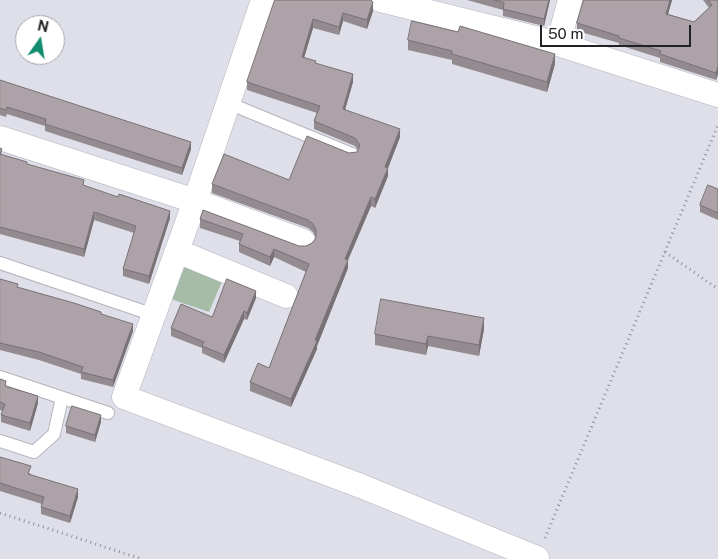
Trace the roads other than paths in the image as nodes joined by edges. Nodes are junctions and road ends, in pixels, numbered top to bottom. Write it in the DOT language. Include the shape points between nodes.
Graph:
graph roads {
  1 [pos="264,0"];
  2 [pos="381,0"];
  3 [pos="570,0"];
  4 [pos="558,44"];
  5 [pos="718,95"];
  6 [pos="228,103"];
  7 [pos="0,138"];
  8 [pos="352,154"];
  9 [pos="195,201"];
  10 [pos="303,241"];
  11 [pos="177,251"];
  12 [pos="0,263"];
  13 [pos="286,296"];
  14 [pos="154,315"];
  15 [pos="0,377"];
  16 [pos="62,398"];
  17 [pos="108,413"];
  18 [pos="0,441"];
  19 [pos="537,558"];
  1 -- 6 [label="street"];
  2 -- 4 [label="street"];
  3 -- 4 [label="street"];
  4 -- 5 [label="street"];
  6 -- 8 [label="lane"];
  6 -- 9 [label="street"];
  7 -- 9 [label="street"];
  9 -- 10 [label="street"];
  9 -- 11 [label="street"];
  11 -- 13 [label="street"];
  11 -- 14 [label="street"];
  12 -- 14 [label="lane"];
  14 -- 19 [label="street" via="124,397 361,486"];
  15 -- 16 [label="lane"];
  16 -- 17 [label="lane"];
  16 -- 18 [label="lane" via="54,434 34,452"];
}
